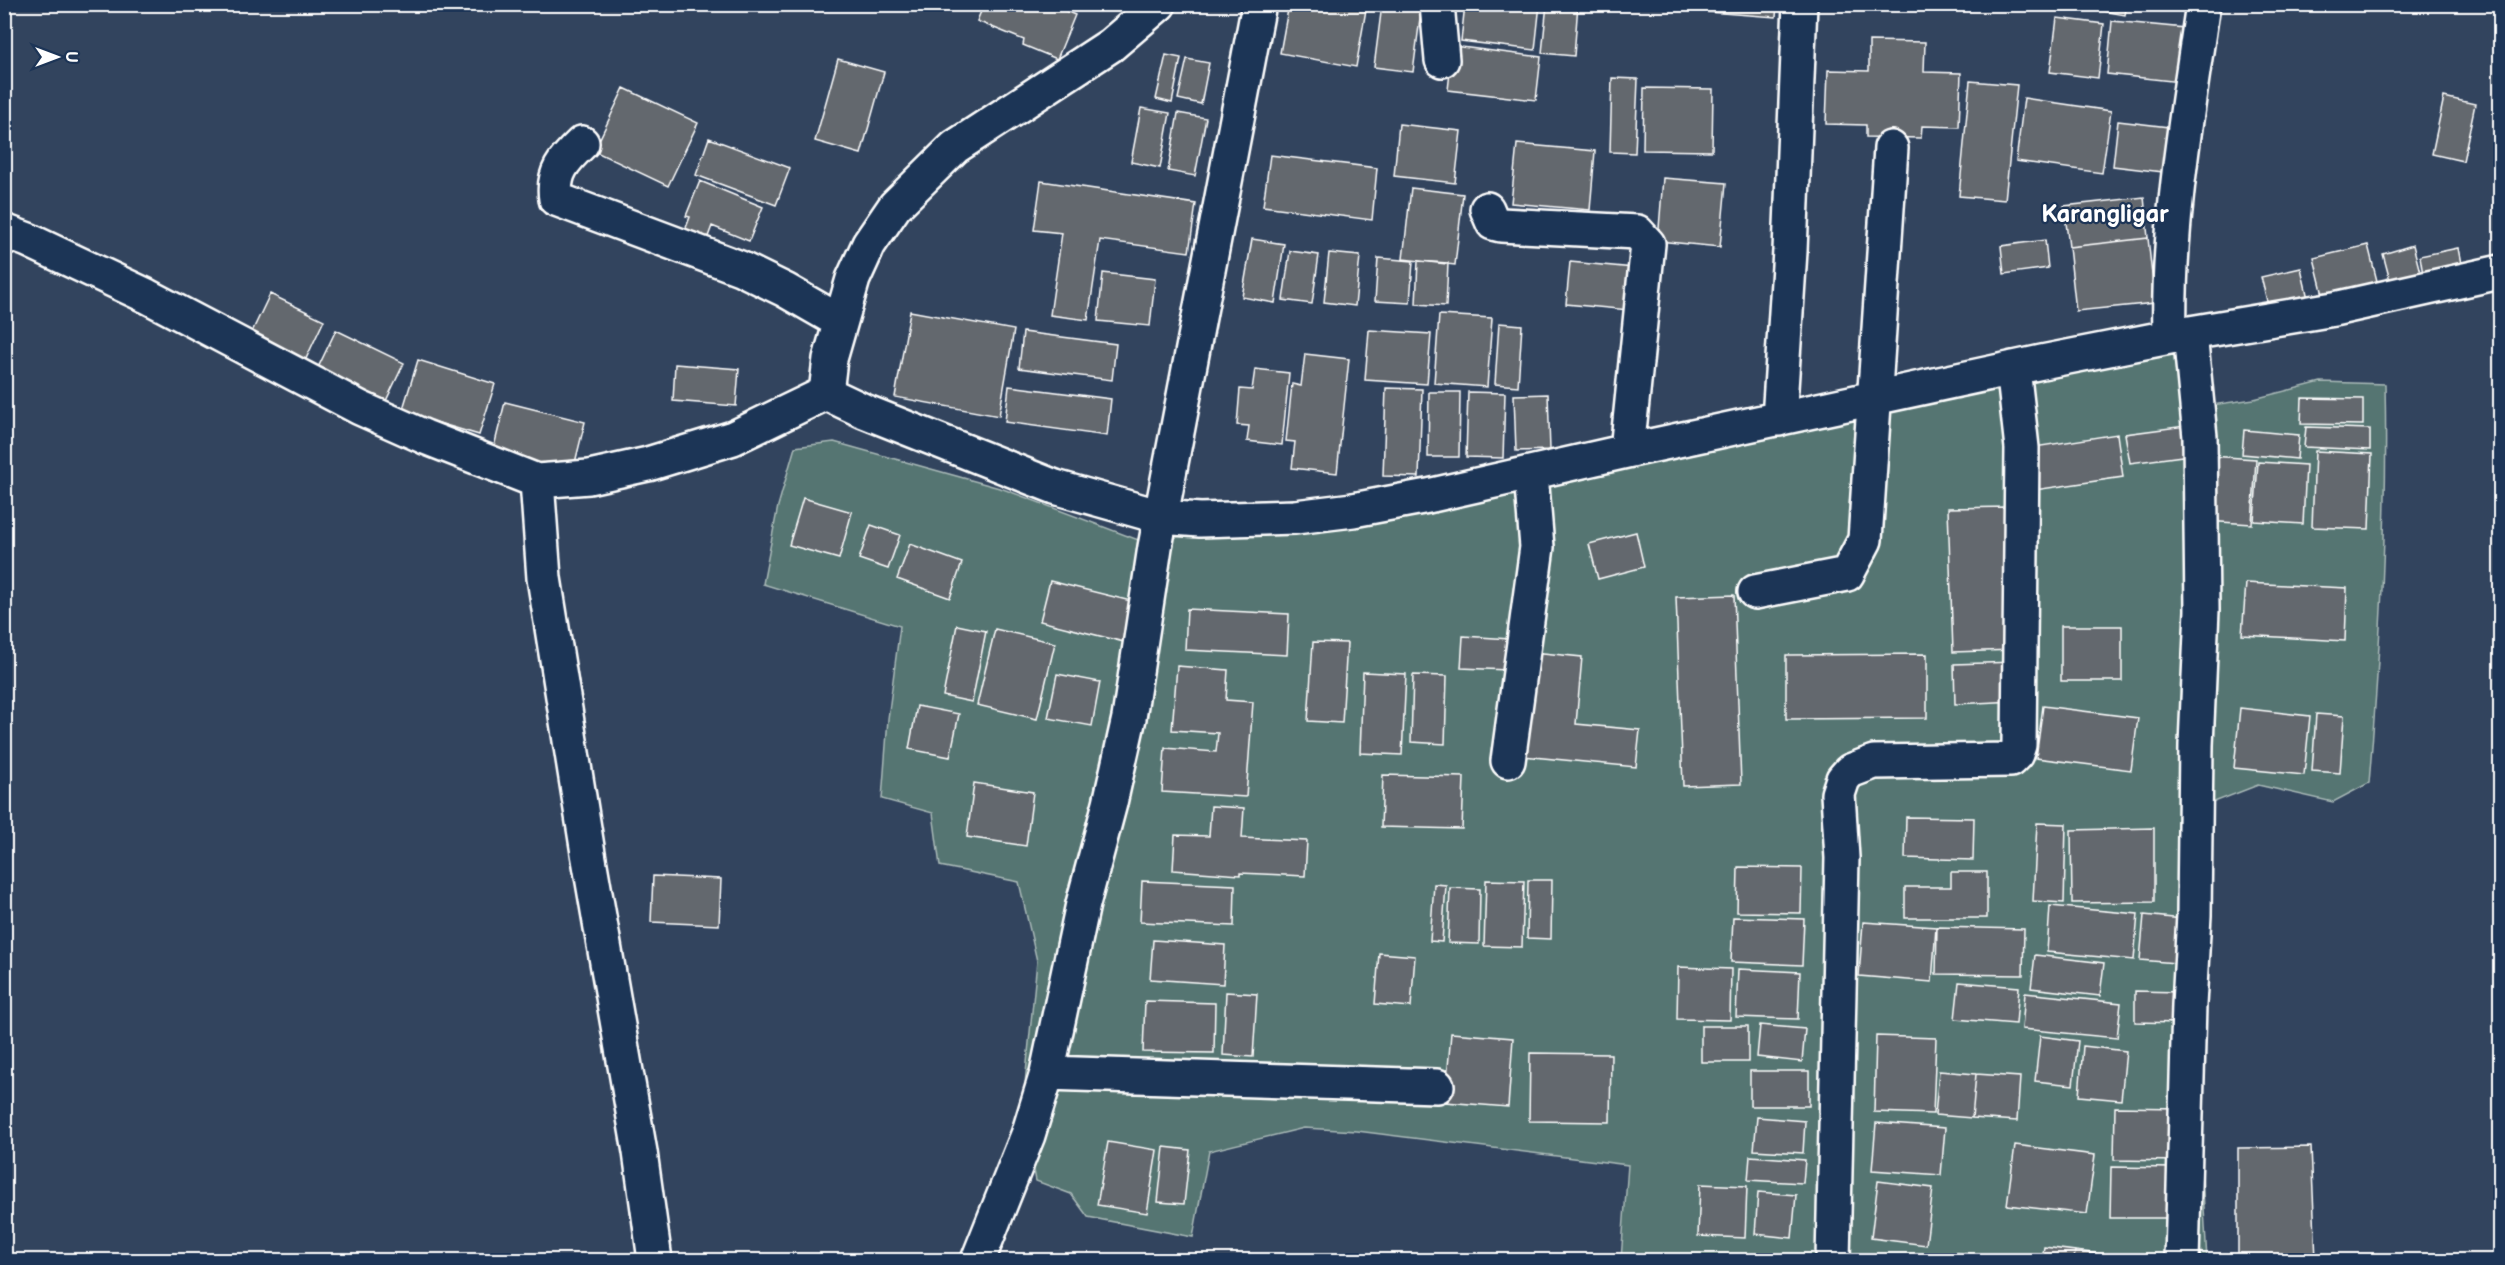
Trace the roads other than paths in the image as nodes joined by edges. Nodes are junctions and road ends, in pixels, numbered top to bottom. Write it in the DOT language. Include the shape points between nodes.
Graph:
graph roads {
  1 [pos="1159,4"];
  2 [pos="1259,4"];
  3 [pos="1437,4"];
  4 [pos="1800,4"];
  5 [pos="2203,4"];
  6 [pos="1442,60"];
  7 [pos="582,143"];
  8 [pos="1892,148"];
  9 [pos="1487,209"];
  10 [pos="4,231"];
  11 [pos="2500,272"];
  12 [pos="840,321"];
  13 [pos="2188,357"];
  14 [pos="2013,368"];
  15 [pos="826,393"];
  16 [pos="1874,398"];
  17 [pos="1779,419"];
  18 [pos="1627,451"];
  19 [pos="537,481"];
  20 [pos="1533,487"];
  21 [pos="1156,546"];
  22 [pos="1755,592"];
  23 [pos="1508,761"];
  24 [pos="1047,1073"];
  25 [pos="1437,1086"];
  26 [pos="655,1260"];
  27 [pos="978,1260"];
  28 [pos="1833,1260"];
  29 [pos="2182,1260"];
  1 -- 12 [label="street" via="1111,45 955,147 910,191 869,244"];
  2 -- 21 [label="street"];
  3 -- 6 [label="street"];
  4 -- 17 [label="street"];
  5 -- 13 [label="street" via="2175,200 2169,291"];
  7 -- 12 [label="street" via="565,159 554,185 556,199 740,268"];
  8 -- 16 [label="street"];
  9 -- 18 [label="street" via="1493,223 1501,225 1637,232 1648,244"];
  10 -- 19 [label="street" via="147,296 360,408"];
  11 -- 13 [label="street" via="2334,309"];
  12 -- 15 [label="street"];
  13 -- 14 [label="street"];
  13 -- 29 [label="street" via="2202,610"];
  14 -- 16 [label="street"];
  14 -- 28 [label="street" via="2022,448 2016,754 2010,760 1874,762 1850,771 1838,794 1842,858"];
  15 -- 19 [label="street" via="733,438 669,458 589,477"];
  15 -- 21 [label="street" via="1055,487"];
  16 -- 17 [label="street"];
  16 -- 22 [label="street" via="1865,540 1847,574"];
  17 -- 18 [label="street"];
  18 -- 20 [label="street"];
  19 -- 26 [label="street" via="544,578"];
  20 -- 21 [label="street" via="1295,517 1200,520"];
  20 -- 23 [label="street" via="1537,547"];
  21 -- 24 [label="street" via="1129,718"];
  24 -- 25 [label="street"];
  24 -- 27 [label="street" via="1028,1135"];
}
